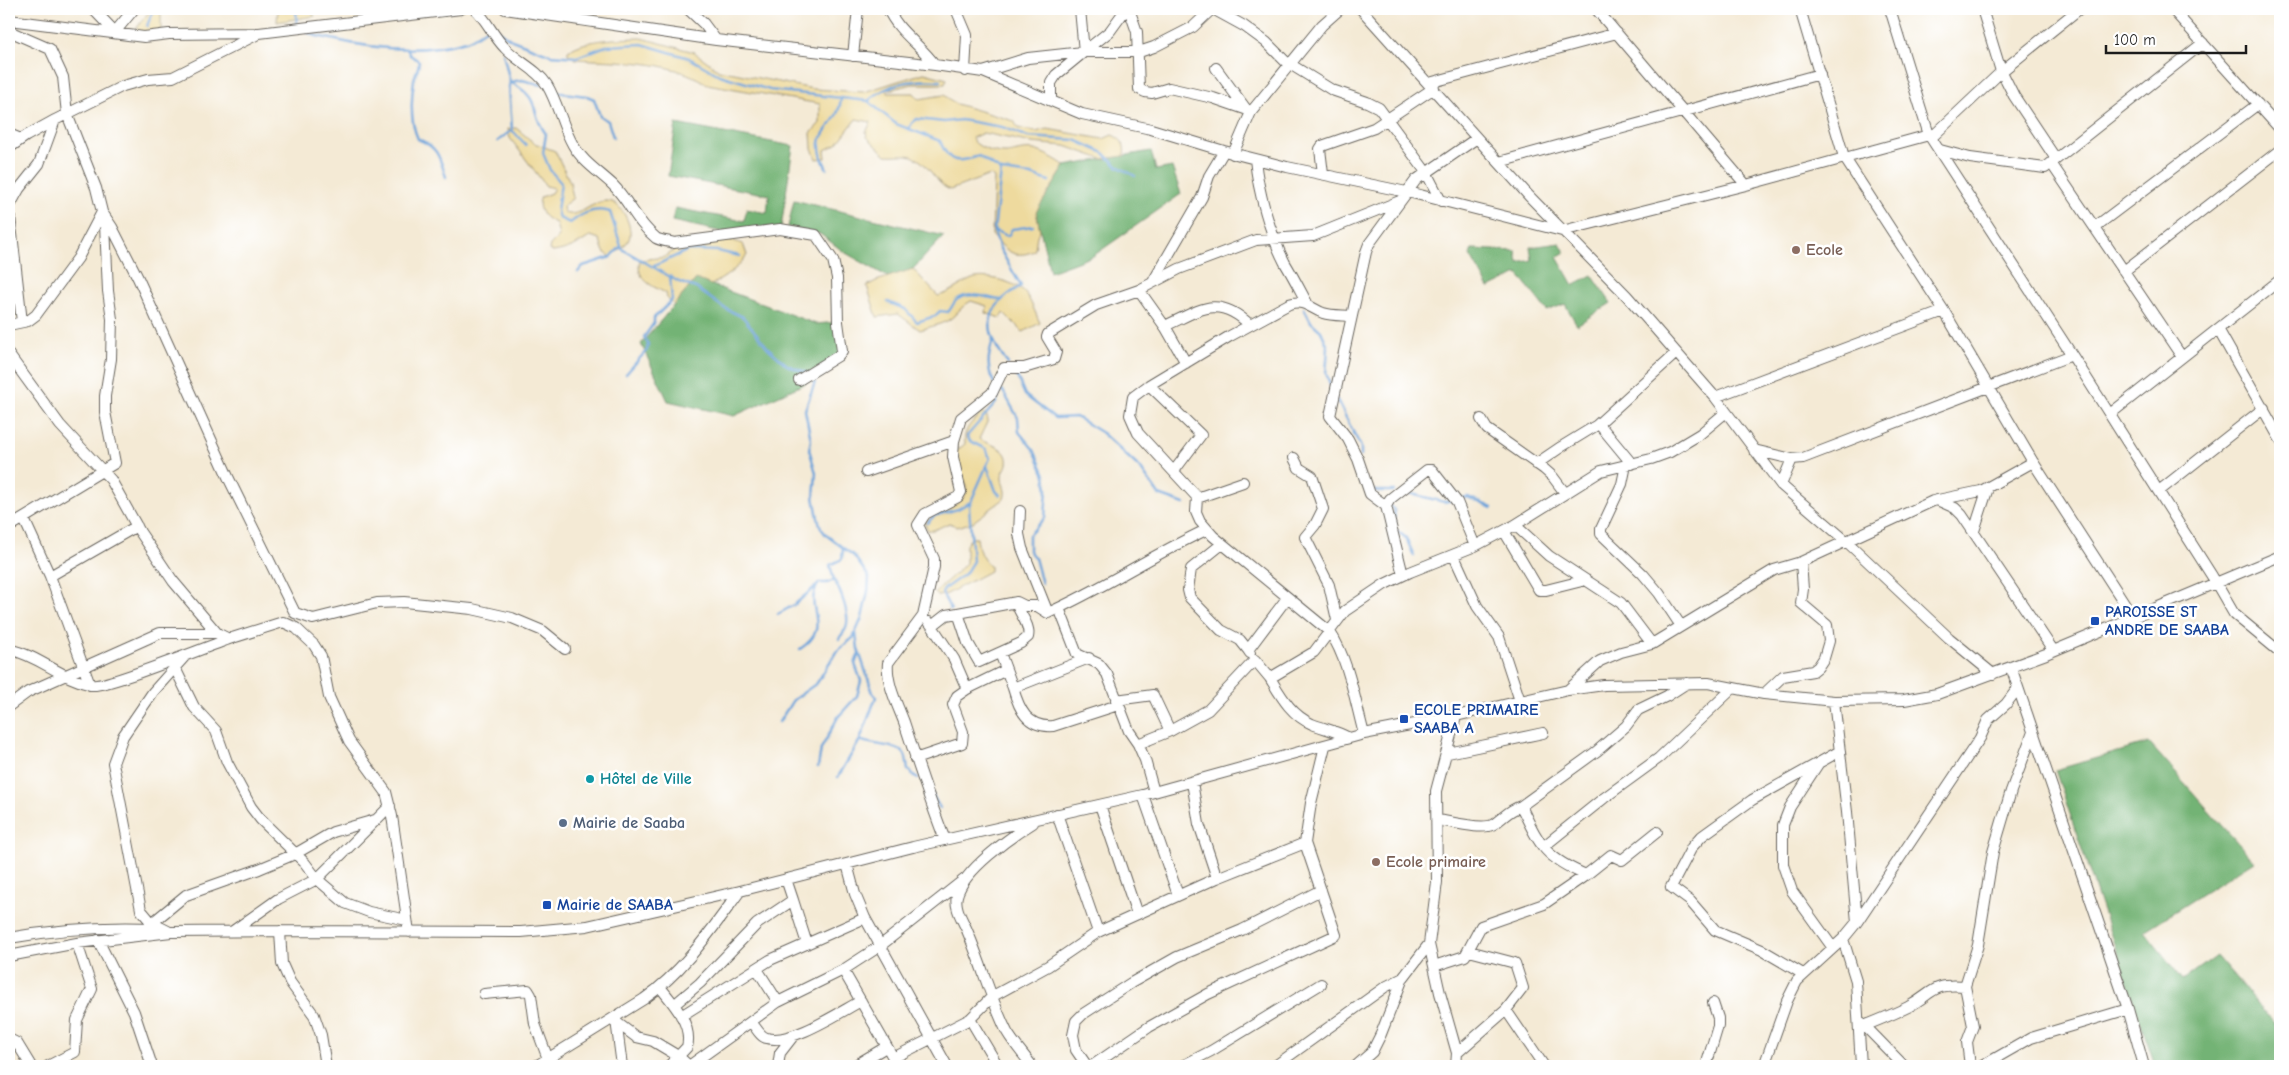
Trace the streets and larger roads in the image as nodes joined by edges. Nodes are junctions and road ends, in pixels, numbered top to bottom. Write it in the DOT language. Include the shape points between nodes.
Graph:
graph roads {
  1 [pos="93,9"];
  2 [pos="134,9"];
  3 [pos="461,9"];
  4 [pos="475,9"];
  5 [pos="505,9"];
  6 [pos="572,9"];
  7 [pos="688,9"];
  8 [pos="858,9"];
  9 [pos="888,9"];
  10 [pos="956,9"];
  11 [pos="1080,9"];
  12 [pos="1128,9"];
  13 [pos="1213,9"];
  14 [pos="1340,9"];
  15 [pos="1361,9"];
  16 [pos="1596,9"];
  17 [pos="1800,9"];
  18 [pos="1890,9"];
  19 [pos="1982,9"];
  20 [pos="2079,9"];
  21 [pos="2172,9"];
  22 [pos="526,10"];
  23 [pos="1229,12"];
  24 [pos="566,18"];
  25 [pos="9,20"];
  26 [pos="9,31"];
  27 [pos="115,32"];
  28 [pos="259,33"];
  29 [pos="1617,33"];
  30 [pos="716,40"];
  31 [pos="2202,43"];
  32 [pos="1084,52"];
  33 [pos="1139,52"];
  34 [pos="853,56"];
  35 [pos="1292,64"];
  36 [pos="935,65"];
  37 [pos="1216,68"];
  38 [pos="965,70"];
  39 [pos="2002,71"];
  40 [pos="982,72"];
  41 [pos="1820,74"];
  42 [pos="1432,86"];
  43 [pos="1050,101"];
  44 [pos="2258,104"];
  45 [pos="1248,110"];
  46 [pos="1684,110"];
  47 [pos="67,114"];
  48 [pos="1386,118"];
  49 [pos="55,120"];
  50 [pos="2280,129"];
  51 [pos="9,134"];
  52 [pos="1930,136"];
  53 [pos="1477,138"];
  54 [pos="21,139"];
  55 [pos="9,148"];
  56 [pos="1940,150"];
  57 [pos="2280,150"];
  58 [pos="1228,153"];
  59 [pos="1844,157"];
  60 [pos="1255,159"];
  61 [pos="2053,161"];
  62 [pos="1500,162"];
  63 [pos="1426,172"];
  64 [pos="1323,174"];
  65 [pos="1746,185"];
  66 [pos="1403,197"];
  67 [pos="1442,201"];
  68 [pos="9,207"];
  69 [pos="102,212"];
  70 [pos="2095,227"];
  71 [pos="1562,232"];
  72 [pos="1275,237"];
  73 [pos="2124,271"];
  74 [pos="1154,280"];
  75 [pos="2280,280"];
  76 [pos="1139,290"];
  77 [pos="1307,303"];
  78 [pos="1944,311"];
  79 [pos="1352,316"];
  80 [pos="22,322"];
  81 [pos="9,325"];
  82 [pos="1250,325"];
  83 [pos="1165,326"];
  84 [pos="2218,329"];
  85 [pos="1676,353"];
  86 [pos="2072,354"];
  87 [pos="9,355"];
  88 [pos="2182,357"];
  89 [pos="1186,363"];
  90 [pos="799,380"];
  91 [pos="1149,385"];
  92 [pos="1989,386"];
  93 [pos="1715,397"];
  94 [pos="2264,408"];
  95 [pos="1725,412"];
  96 [pos="2110,414"];
  97 [pos="1481,419"];
  98 [pos="1599,424"];
  99 [pos="2280,439"];
  100 [pos="954,441"];
  101 [pos="1754,450"];
  102 [pos="1294,458"];
  103 [pos="1792,459"];
  104 [pos="2033,462"];
  105 [pos="1536,464"];
  106 [pos="1629,464"];
  107 [pos="1174,471"];
  108 [pos="104,472"];
  109 [pos="866,472"];
  110 [pos="1243,482"];
  111 [pos="1781,485"];
  112 [pos="1988,488"];
  113 [pos="2158,491"];
  114 [pos="1565,493"];
  115 [pos="1197,498"];
  116 [pos="1937,500"];
  117 [pos="1386,506"];
  118 [pos="1020,511"];
  119 [pos="24,519"];
  120 [pos="137,526"];
  121 [pos="1515,526"];
  122 [pos="9,527"];
  123 [pos="1206,530"];
  124 [pos="1504,531"];
  125 [pos="1974,531"];
  126 [pos="1845,540"];
  127 [pos="1222,544"];
  128 [pos="1475,546"];
  129 [pos="1454,556"];
  130 [pos="2280,556"];
  131 [pos="1801,562"];
  132 [pos="1403,575"];
  133 [pos="50,576"];
  134 [pos="1586,580"];
  135 [pos="2216,584"];
  136 [pos="1287,598"];
  137 [pos="1016,602"];
  138 [pos="1059,608"];
  139 [pos="958,613"];
  140 [pos="1048,613"];
  141 [pos="923,616"];
  142 [pos="2134,618"];
  143 [pos="1337,620"];
  144 [pos="932,626"];
  145 [pos="1681,626"];
  146 [pos="1330,632"];
  147 [pos="217,633"];
  148 [pos="229,639"];
  149 [pos="1652,644"];
  150 [pos="9,649"];
  151 [pos="566,649"];
  152 [pos="1248,650"];
  153 [pos="2053,650"];
  154 [pos="2280,652"];
  155 [pos="1000,653"];
  156 [pos="186,654"];
  157 [pos="1089,658"];
  158 [pos="1255,660"];
  159 [pos="83,667"];
  160 [pos="2011,667"];
  161 [pos="175,668"];
  162 [pos="1006,670"];
  163 [pos="1993,674"];
  164 [pos="64,676"];
  165 [pos="1270,678"];
  166 [pos="1687,683"];
  167 [pos="90,685"];
  168 [pos="1013,688"];
  169 [pos="2018,688"];
  170 [pos="968,689"];
  171 [pos="1732,689"];
  172 [pos="1568,690"];
  173 [pos="1764,694"];
  174 [pos="1520,701"];
  175 [pos="1834,701"];
  176 [pos="1117,703"];
  177 [pos="9,706"];
  178 [pos="1456,716"];
  179 [pos="1170,731"];
  180 [pos="2033,732"];
  181 [pos="1543,733"];
  182 [pos="1364,734"];
  183 [pos="1349,738"];
  184 [pos="1138,744"];
  185 [pos="1326,746"];
  186 [pos="1840,751"];
  187 [pos="1448,754"];
  188 [pos="915,759"];
  189 [pos="1820,762"];
  190 [pos="1192,782"];
  191 [pos="1154,792"];
  192 [pos="1143,795"];
  193 [pos="390,806"];
  194 [pos="1100,806"];
  195 [pos="1521,806"];
  196 [pos="1057,814"];
  197 [pos="1040,818"];
  198 [pos="376,820"];
  199 [pos="1438,820"];
  200 [pos="1657,832"];
  201 [pos="944,840"];
  202 [pos="1305,843"];
  203 [pos="1542,847"];
  204 [pos="295,854"];
  205 [pos="847,864"];
  206 [pos="1586,875"];
  207 [pos="1217,878"];
  208 [pos="317,879"];
  209 [pos="786,879"];
  210 [pos="965,879"];
  211 [pos="1321,890"];
  212 [pos="740,891"];
  213 [pos="1178,895"];
  214 [pos="793,900"];
  215 [pos="1137,914"];
  216 [pos="865,918"];
  217 [pos="406,920"];
  218 [pos="1857,922"];
  219 [pos="155,925"];
  220 [pos="234,931"];
  221 [pos="280,931"];
  222 [pos="171,932"];
  223 [pos="409,932"];
  224 [pos="1098,932"];
  225 [pos="9,938"];
  226 [pos="1843,939"];
  227 [pos="98,940"];
  228 [pos="77,943"];
  229 [pos="807,944"];
  230 [pos="1429,944"];
  231 [pos="880,946"];
  232 [pos="1834,948"];
  233 [pos="1470,951"];
  234 [pos="9,956"];
  235 [pos="1434,966"];
  236 [pos="757,968"];
  237 [pos="843,970"];
  238 [pos="1803,974"];
  239 [pos="1402,978"];
  240 [pos="1321,984"];
  241 [pos="1965,986"];
  242 [pos="660,987"];
  243 [pos="484,994"];
  244 [pos="993,996"];
  245 [pos="861,1001"];
  246 [pos="778,1002"];
  247 [pos="1713,1003"];
  248 [pos="674,1005"];
  249 [pos="2128,1009"];
  250 [pos="1506,1010"];
  251 [pos="681,1016"];
  252 [pos="616,1019"];
  253 [pos="970,1019"];
  254 [pos="751,1022"];
  255 [pos="1862,1024"];
  256 [pos="794,1035"];
  257 [pos="9,1039"];
  258 [pos="931,1039"];
  259 [pos="886,1047"];
  260 [pos="1372,1052"];
  261 [pos="1457,1053"];
  262 [pos="678,1056"];
  263 [pos="548,1059"];
  264 [pos="896,1062"];
  265 [pos="1196,1063"];
  266 [pos="858,1065"];
  267 [pos="31,1066"];
  268 [pos="48,1066"];
  269 [pos="152,1066"];
  270 [pos="326,1066"];
  271 [pos="536,1066"];
  272 [pos="622,1066"];
  273 [pos="669,1066"];
  274 [pos="689,1066"];
  275 [pos="778,1066"];
  276 [pos="947,1066"];
  277 [pos="998,1066"];
  278 [pos="1032,1066"];
  279 [pos="1086,1066"];
  280 [pos="1092,1066"];
  281 [pos="1182,1066"];
  282 [pos="1275,1066"];
  283 [pos="1356,1066"];
  284 [pos="1369,1066"];
  285 [pos="1456,1066"];
  286 [pos="1544,1066"];
  287 [pos="1706,1066"];
  288 [pos="1764,1066"];
  289 [pos="1862,1066"];
  290 [pos="1904,1066"];
  291 [pos="1970,1066"];
  292 [pos="1982,1066"];
  293 [pos="2144,1066"];
  1 -- 27 [label="street"];
  2 -- 27 [label="street"];
  3 -- 28 [label="street"];
  4 -- 90 [label="street" via="504,48 535,71 547,85 574,147 614,186 639,222 658,240 674,243 780,229 816,235 833,260 842,350 838,356"];
  5 -- 22 [label="street"];
  6 -- 24 [label="street"];
  7 -- 30 [label="street"];
  8 -- 34 [label="street"];
  9 -- 36 [label="street" via="892,19"];
  10 -- 38 [label="street" via="966,35"];
  11 -- 32 [label="street"];
  12 -- 32 [label="street" via="1110,31"];
  12 -- 33 [label="street" via="1137,32"];
  13 -- 23 [label="street"];
  13 -- 33 [label="street" via="1192,27"];
  14 -- 35 [label="street" via="1322,25"];
  15 -- 42 [label="street"];
  16 -- 29 [label="street"];
  17 -- 41 [label="street"];
  18 -- 52 [label="street"];
  19 -- 39 [label="street"];
  20 -- 39 [label="street"];
  21 -- 31 [label="street"];
  22 -- 24 [label="street"];
  23 -- 35 [label="street"];
  24 -- 30 [label="street"];
  25 -- 27 [label="street"];
  26 -- 47 [label="street" via="50,49 63,77"];
  27 -- 28 [label="street" via="144,37"];
  28 -- 47 [label="street" via="181,74 123,86"];
  29 -- 42 [label="street"];
  29 -- 46 [label="street"];
  30 -- 34 [label="street"];
  31 -- 44 [label="street"];
  31 -- 61 [label="street"];
  32 -- 33 [label="street"];
  32 -- 40 [label="street" via="1028,58"];
  32 -- 43 [label="street" via="1056,75 1051,83"];
  33 -- 45 [label="street" via="1139,89 1152,92 1169,88"];
  34 -- 36 [label="street"];
  35 -- 45 [label="street"];
  35 -- 48 [label="street" via="1332,90 1379,108"];
  36 -- 38 [label="street"];
  37 -- 45 [label="street"];
  38 -- 40 [label="street"];
  39 -- 52 [label="street"];
  39 -- 61 [label="street"];
  40 -- 43 [label="street"];
  41 -- 46 [label="street"];
  41 -- 59 [label="street"];
  42 -- 48 [label="street"];
  42 -- 53 [label="street"];
  43 -- 58 [label="street" via="1082,114 1151,129"];
  44 -- 50 [label="street"];
  44 -- 70 [label="street"];
  45 -- 58 [label="street"];
  46 -- 62 [label="street"];
  46 -- 65 [label="street"];
  47 -- 49 [label="street"];
  47 -- 69 [label="street"];
  48 -- 63 [label="street"];
  48 -- 64 [label="street" via="1374,128 1322,146"];
  49 -- 54 [label="street"];
  49 -- 68 [label="street" via="39,164"];
  51 -- 54 [label="street"];
  52 -- 56 [label="street"];
  52 -- 59 [label="street"];
  53 -- 62 [label="street"];
  53 -- 63 [label="street"];
  54 -- 55 [label="street"];
  56 -- 61 [label="street" via="1970,158 2042,168"];
  56 -- 86 [label="street"];
  57 -- 73 [label="street"];
  58 -- 60 [label="street"];
  58 -- 74 [label="street" via="1209,176 1202,197"];
  59 -- 65 [label="street"];
  59 -- 78 [label="street"];
  60 -- 64 [label="street"];
  60 -- 72 [label="street"];
  61 -- 70 [label="street"];
  62 -- 71 [label="street"];
  63 -- 66 [label="street"];
  63 -- 67 [label="street"];
  64 -- 66 [label="street"];
  65 -- 71 [label="street"];
  66 -- 67 [label="street"];
  66 -- 72 [label="street" via="1323,233"];
  66 -- 79 [label="street" via="1369,244"];
  67 -- 71 [label="street"];
  68 -- 80 [label="street"];
  69 -- 80 [label="street" via="78,258 56,290 36,315"];
  69 -- 108 [label="street" via="112,319 112,359 105,404 115,463"];
  69 -- 151 [label="street" via="138,278 295,613 313,619 377,603 404,602 472,610 512,618 543,631"];
  70 -- 73 [label="street"];
  71 -- 85 [label="street" via="1626,296"];
  72 -- 74 [label="street" via="1256,240"];
  72 -- 77 [label="street"];
  73 -- 88 [label="street"];
  74 -- 76 [label="street"];
  75 -- 84 [label="street"];
  76 -- 83 [label="street"];
  76 -- 100 [label="street" via="1096,305 1051,330 1047,337 1056,352 1054,359 1024,368 1004,368 992,393 961,418"];
  77 -- 79 [label="street" via="1323,313"];
  77 -- 82 [label="street" via="1289,304"];
  78 -- 92 [label="street"];
  78 -- 93 [label="street"];
  79 -- 117 [label="street" via="1330,416 1352,446 1370,494"];
  80 -- 81 [label="street"];
  82 -- 83 [label="street" via="1242,317 1216,306 1204,308"];
  82 -- 89 [label="street"];
  83 -- 89 [label="street"];
  84 -- 88 [label="street"];
  84 -- 94 [label="street"];
  85 -- 93 [label="street"];
  85 -- 98 [label="street"];
  86 -- 92 [label="street"];
  86 -- 96 [label="street"];
  87 -- 108 [label="street" via="60,425"];
  88 -- 96 [label="street"];
  89 -- 91 [label="street"];
  91 -- 107 [label="street" via="1133,397 1130,415 1144,441"];
  91 -- 107 [label="street" via="1201,435"];
  92 -- 103 [label="street" via="1813,454"];
  92 -- 104 [label="street"];
  93 -- 95 [label="street"];
  94 -- 99 [label="street"];
  94 -- 113 [label="street"];
  95 -- 101 [label="street"];
  95 -- 106 [label="street" via="1700,434 1670,452"];
  96 -- 113 [label="street"];
  97 -- 105 [label="street" via="1486,429"];
  98 -- 105 [label="street"];
  98 -- 106 [label="street"];
  100 -- 109 [label="street"];
  100 -- 141 [label="street" via="953,457 961,492 958,497 925,514 918,525 934,559"];
  101 -- 103 [label="street"];
  101 -- 111 [label="street"];
  102 -- 143 [label="street" via="1299,468 1312,476 1323,505 1321,514 1305,537 1329,585"];
  103 -- 111 [label="street"];
  104 -- 112 [label="street"];
  104 -- 142 [label="street"];
  105 -- 114 [label="street" via="1553,477"];
  106 -- 114 [label="street" via="1601,471"];
  106 -- 145 [label="street" via="1601,534 1643,574"];
  107 -- 115 [label="street"];
  108 -- 119 [label="street"];
  108 -- 120 [label="street"];
  110 -- 115 [label="street"];
  111 -- 126 [label="street"];
  112 -- 116 [label="street"];
  112 -- 125 [label="street"];
  113 -- 135 [label="street"];
  114 -- 121 [label="street"];
  115 -- 123 [label="street" via="1196,512"];
  116 -- 125 [label="street" via="1959,511"];
  116 -- 126 [label="street"];
  117 -- 128 [label="street" via="1422,472 1432,470 1457,502"];
  117 -- 132 [label="street"];
  118 -- 140 [label="street" via="1022,548"];
  119 -- 122 [label="street"];
  119 -- 133 [label="street"];
  120 -- 133 [label="street"];
  120 -- 147 [label="street" via="173,581"];
  121 -- 124 [label="street"];
  121 -- 134 [label="street" via="1548,556"];
  123 -- 127 [label="street"];
  123 -- 138 [label="street"];
  124 -- 128 [label="street"];
  124 -- 134 [label="street" via="1539,590"];
  125 -- 153 [label="street"];
  126 -- 131 [label="street"];
  126 -- 163 [label="street" via="1949,638"];
  127 -- 136 [label="street"];
  127 -- 152 [label="street" via="1191,570 1188,590 1190,598 1221,630 1240,640"];
  128 -- 129 [label="street"];
  129 -- 132 [label="street"];
  129 -- 174 [label="street" via="1477,606 1499,637"];
  130 -- 135 [label="street"];
  131 -- 145 [label="street" via="1774,570"];
  131 -- 173 [label="street" via="1803,589 1800,601 1827,625 1829,641 1818,668 1808,673 1784,676"];
  132 -- 143 [label="street" via="1354,604"];
  133 -- 159 [label="street"];
  134 -- 149 [label="street" via="1624,606"];
  135 -- 142 [label="street"];
  135 -- 154 [label="street" via="2234,614"];
  136 -- 146 [label="street"];
  136 -- 152 [label="street"];
  137 -- 139 [label="street"];
  137 -- 140 [label="street" via="1037,606"];
  137 -- 155 [label="street" via="1028,629 1028,637"];
  138 -- 140 [label="street"];
  138 -- 157 [label="street" via="1077,654"];
  139 -- 144 [label="street" via="946,615"];
  139 -- 155 [label="street" via="968,643 979,662"];
  141 -- 144 [label="street"];
  141 -- 188 [label="street" via="887,665"];
  142 -- 153 [label="street"];
  143 -- 146 [label="street"];
  144 -- 170 [label="street" via="954,659"];
  145 -- 149 [label="street"];
  146 -- 165 [label="street" via="1314,652"];
  146 -- 182 [label="street" via="1339,648"];
  147 -- 148 [label="street"];
  147 -- 159 [label="street" via="160,633"];
  148 -- 156 [label="street"];
  148 -- 193 [label="street" via="283,622 296,628 314,645 321,656 329,697 349,741 386,792"];
  149 -- 172 [label="street" via="1600,661"];
  150 -- 164 [label="street" via="37,658"];
  152 -- 158 [label="street"];
  153 -- 160 [label="street"];
  155 -- 162 [label="street"];
  156 -- 161 [label="street"];
  156 -- 167 [label="street" via="100,685"];
  157 -- 168 [label="street"];
  157 -- 176 [label="street" via="1107,674"];
  158 -- 165 [label="street"];
  158 -- 179 [label="street" via="1215,704"];
  159 -- 164 [label="street"];
  159 -- 167 [label="street"];
  160 -- 163 [label="street"];
  160 -- 169 [label="street"];
  161 -- 204 [label="street" via="194,707 216,731 227,762 251,807"];
  161 -- 219 [label="street" via="153,692 123,736 113,763 142,910"];
  162 -- 168 [label="street"];
  162 -- 170 [label="street"];
  163 -- 175 [label="street" via="1936,694 1904,700"];
  164 -- 167 [label="street"];
  164 -- 177 [label="street" via="28,692"];
  165 -- 183 [label="street" via="1297,716"];
  166 -- 171 [label="street"];
  166 -- 172 [label="street" via="1604,684"];
  166 -- 195 [label="street" via="1638,710 1626,726 1597,751"];
  168 -- 176 [label="street" via="1022,714 1046,726 1070,721"];
  169 -- 180 [label="street"];
  169 -- 218 [label="street" via="1988,720 1980,738"];
  170 -- 188 [label="street" via="958,694 953,705 963,732 962,744"];
  171 -- 173 [label="street"];
  171 -- 203 [label="street" via="1659,758"];
  172 -- 174 [label="street"];
  173 -- 175 [label="street"];
  174 -- 178 [label="street"];
  175 -- 186 [label="street"];
  176 -- 179 [label="street" via="1154,695"];
  176 -- 184 [label="street" via="1128,731"];
  178 -- 182 [label="street"];
  178 -- 187 [label="street"];
  179 -- 184 [label="street"];
  180 -- 241 [label="street" via="1992,852 1980,936"];
  180 -- 249 [label="street"];
  181 -- 187 [label="street"];
  182 -- 183 [label="street"];
  183 -- 185 [label="street"];
  184 -- 191 [label="street"];
  185 -- 190 [label="street"];
  185 -- 202 [label="street" via="1311,803"];
  186 -- 189 [label="street"];
  186 -- 218 [label="street"];
  187 -- 199 [label="street" via="1436,791"];
  188 -- 201 [label="street"];
  189 -- 232 [label="street" via="1790,807 1784,826 1783,865 1792,891"];
  189 -- 238 [label="street" via="1747,803 1702,836 1671,887 1690,901 1715,930 1762,950"];
  190 -- 191 [label="street"];
  190 -- 207 [label="street" via="1199,824"];
  191 -- 192 [label="street"];
  192 -- 194 [label="street"];
  192 -- 213 [label="street"];
  193 -- 198 [label="street"];
  193 -- 217 [label="street"];
  194 -- 196 [label="street"];
  194 -- 215 [label="street"];
  195 -- 199 [label="street" via="1488,826"];
  195 -- 203 [label="street"];
  196 -- 197 [label="street"];
  196 -- 224 [label="street"];
  197 -- 201 [label="street"];
  197 -- 210 [label="street" via="1005,841"];
  198 -- 204 [label="street" via="333,832"];
  198 -- 208 [label="street"];
  199 -- 230 [label="street" via="1437,882"];
  200 -- 206 [label="street" via="1622,860 1610,855"];
  201 -- 205 [label="street"];
  202 -- 207 [label="street"];
  202 -- 211 [label="street"];
  203 -- 206 [label="street" via="1561,864"];
  204 -- 208 [label="street"];
  204 -- 219 [label="street" via="237,879 186,895"];
  205 -- 209 [label="street"];
  205 -- 216 [label="street"];
  206 -- 233 [label="street" via="1544,904 1481,926"];
  207 -- 213 [label="street"];
  208 -- 217 [label="street" via="345,903"];
  208 -- 220 [label="street" via="278,899"];
  209 -- 212 [label="street"];
  209 -- 214 [label="street"];
  210 -- 231 [label="street"];
  210 -- 244 [label="street" via="957,894 957,907"];
  211 -- 279 [label="street" via="1242,930 1178,957 1084,1014 1076,1021 1073,1035 1076,1050"];
  211 -- 280 [label="street" via="1336,935 1208,994 1150,1027"];
  212 -- 223 [label="street" via="562,930"];
  212 -- 242 [label="street" via="704,939"];
  213 -- 215 [label="street"];
  214 -- 229 [label="street"];
  214 -- 248 [label="street" via="757,924"];
  215 -- 224 [label="street"];
  216 -- 229 [label="street"];
  216 -- 231 [label="street"];
  217 -- 223 [label="street"];
  218 -- 226 [label="street"];
  219 -- 222 [label="street"];
  219 -- 225 [label="street" via="35,933"];
  220 -- 221 [label="street"];
  220 -- 222 [label="street"];
  221 -- 223 [label="street"];
  221 -- 270 [label="street" via="282,964 290,982 314,1014 322,1034"];
  222 -- 227 [label="street"];
  224 -- 244 [label="street" via="1048,966"];
  226 -- 232 [label="street"];
  226 -- 255 [label="street" via="1856,981"];
  227 -- 228 [label="street"];
  227 -- 269 [label="street" via="134,1012"];
  228 -- 234 [label="street"];
  228 -- 268 [label="street" via="92,989 76,1020 75,1052"];
  229 -- 236 [label="street"];
  230 -- 235 [label="street"];
  230 -- 239 [label="street"];
  231 -- 237 [label="street"];
  231 -- 258 [label="street"];
  232 -- 238 [label="street"];
  233 -- 235 [label="street" via="1463,957"];
  233 -- 250 [label="street" via="1516,964 1523,988"];
  235 -- 261 [label="street"];
  236 -- 246 [label="street"];
  236 -- 251 [label="street"];
  237 -- 245 [label="street"];
  237 -- 246 [label="street"];
  238 -- 288 [label="street" via="1787,1001"];
  239 -- 260 [label="street"];
  239 -- 282 [label="street" via="1380,990"];
  240 -- 265 [label="street"];
  241 -- 255 [label="street" via="1936,988 1908,1007"];
  241 -- 291 [label="street" via="1973,1026 1967,1042"];
  242 -- 248 [label="street"];
  242 -- 252 [label="street"];
  243 -- 263 [label="street" via="528,990 535,1024"];
  244 -- 253 [label="street"];
  244 -- 278 [label="street" via="1008,1032"];
  245 -- 256 [label="street"];
  245 -- 259 [label="street"];
  246 -- 254 [label="street"];
  247 -- 287 [label="street" via="1718,1026"];
  248 -- 251 [label="street"];
  249 -- 292 [label="street" via="2031,1038"];
  249 -- 293 [label="street"];
  250 -- 261 [label="street"];
  250 -- 286 [label="street"];
  251 -- 262 [label="street" via="688,1042"];
  252 -- 262 [label="street" via="636,1037 653,1041"];
  252 -- 263 [label="street"];
  252 -- 272 [label="street"];
  253 -- 258 [label="street"];
  253 -- 277 [label="street"];
  254 -- 256 [label="street" via="766,1038"];
  254 -- 274 [label="street"];
  255 -- 289 [label="street"];
  255 -- 290 [label="street"];
  256 -- 275 [label="street" via="780,1053"];
  257 -- 267 [label="street" via="17,1044"];
  258 -- 264 [label="street"];
  258 -- 276 [label="street"];
  259 -- 264 [label="street"];
  259 -- 266 [label="street"];
  260 -- 283 [label="street"];
  260 -- 284 [label="street"];
  261 -- 285 [label="street"];
  262 -- 273 [label="street"];
  262 -- 274 [label="street"];
  263 -- 271 [label="street"];
  265 -- 281 [label="street"];
}
